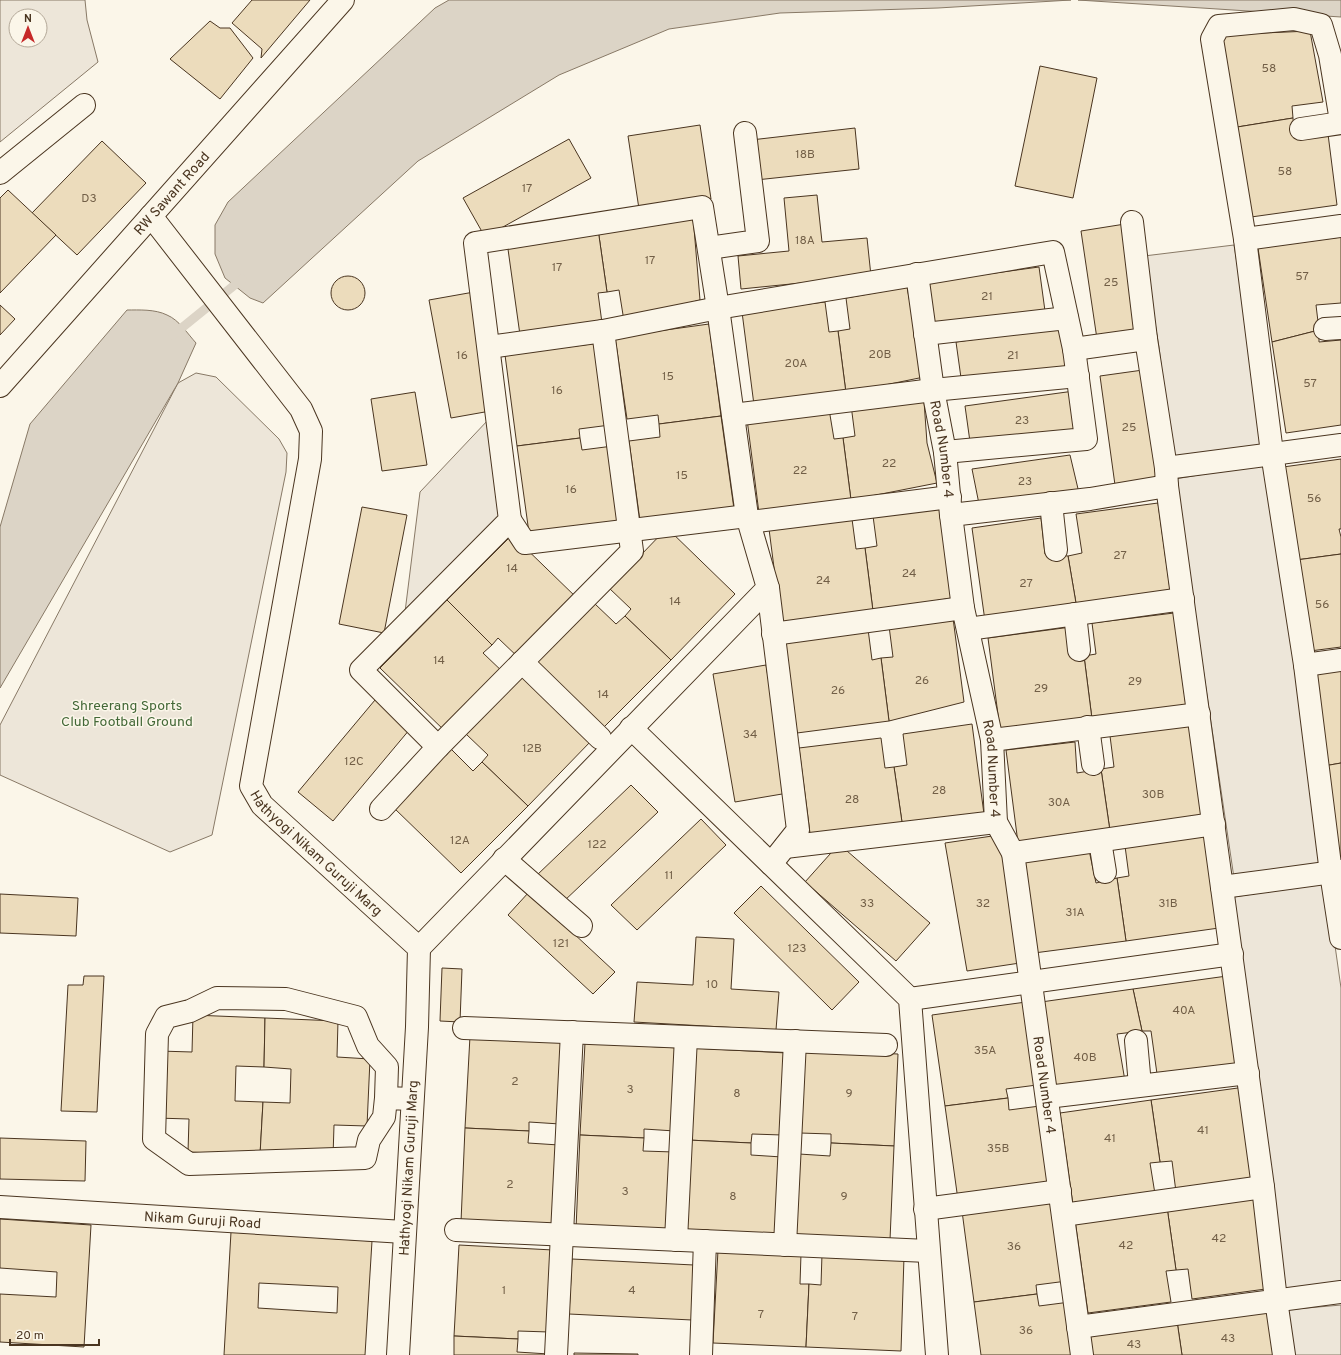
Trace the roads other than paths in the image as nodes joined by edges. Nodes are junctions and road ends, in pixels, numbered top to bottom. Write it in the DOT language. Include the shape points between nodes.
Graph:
graph roads {
  1 [pos="343,0"];
  2 [pos="84,105"];
  3 [pos="1341,118"];
  4 [pos="1301,129"];
  5 [pos="745,133"];
  6 [pos="0,173"];
  7 [pos="151,216"];
  8 [pos="1132,222"];
  9 [pos="1341,226"];
  10 [pos="1245,239"];
  11 [pos="709,248"];
  12 [pos="917,274"];
  13 [pos="718,308"];
  14 [pos="1067,318"];
  15 [pos="603,331"];
  16 [pos="925,334"];
  17 [pos="1146,339"];
  18 [pos="489,347"];
  19 [pos="1074,349"];
  20 [pos="1078,376"];
  21 [pos="0,386"];
  22 [pos="933,390"];
  23 [pos="733,415"];
  24 [pos="1341,445"];
  25 [pos="945,452"];
  26 [pos="1272,453"];
  27 [pos="1166,477"];
  28 [pos="1051,503"];
  29 [pos="950,506"];
  30 [pos="748,519"];
  31 [pos="510,520"];
  32 [pos="630,529"];
  33 [pos="1056,550"];
  34 [pos="768,588"];
  35 [pos="1183,599"];
  36 [pos="1075,614"];
  37 [pos="966,619"];
  38 [pos="773,634"];
  39 [pos="1079,650"];
  40 [pos="1341,660"];
  41 [pos="522,662"];
  42 [pos="1305,665"];
  43 [pos="1199,714"];
  44 [pos="1088,727"];
  45 [pos="632,728"];
  46 [pos="600,738"];
  47 [pos="992,740"];
  48 [pos="438,747"];
  49 [pos="1093,764"];
  50 [pos="381,809"];
  51 [pos="996,822"];
  52 [pos="1214,824"];
  53 [pos="1100,841"];
  54 [pos="785,847"];
  55 [pos="1014,853"];
  56 [pos="504,859"];
  57 [pos="771,864"];
  58 [pos="1105,872"];
  59 [pos="1336,872"];
  60 [pos="1222,887"];
  61 [pos="581,926"];
  62 [pos="1341,938"];
  63 [pos="419,948"];
  64 [pos="1232,954"];
  65 [pos="1031,982"];
  66 [pos="910,999"];
  67 [pos="464,1028"];
  68 [pos="572,1032"];
  69 [pos="686,1037"];
  70 [pos="796,1041"];
  71 [pos="1136,1041"];
  72 [pos="886,1045"];
  73 [pos="1248,1073"];
  74 [pos="1140,1085"];
  75 [pos="1047,1097"];
  76 [pos="386,1098"];
  77 [pos="412,1099"];
  78 [pos="1263,1187"];
  79 [pos="1060,1191"];
  80 [pos="0,1208"];
  81 [pos="925,1209"];
  82 [pos="1063,1215"];
  83 [pos="456,1230"];
  84 [pos="404,1232"];
  85 [pos="562,1235"];
  86 [pos="676,1240"];
  87 [pos="705,1241"];
  88 [pos="785,1245"];
  89 [pos="928,1251"];
  90 [pos="1341,1292"];
  91 [pos="1276,1300"];
  92 [pos="1078,1327"];
  93 [pos="398,1355"];
  94 [pos="556,1355"];
  95 [pos="701,1355"];
  96 [pos="937,1355"];
  97 [pos="1082,1355"];
  98 [pos="1284,1355"];
  1 -- 7 [label="street, RW Sawant Road"];
  2 -- 6 [label="street"];
  3 -- 4 [label="street"];
  3 -- 10 [label="street" via="1330,55 1321,25 1294,19 1219,26 1212,38"];
  5 -- 11 [label="street" via="758,241"];
  7 -- 21 [label="street, RW Sawant Road"];
  7 -- 63 [label="street, Hathyogi Nikam Guruji Marg" via="301,409 311,431 310,459 251,786 262,805"];
  8 -- 17 [label="street"];
  9 -- 10 [label="street"];
  10 -- 26 [label="street"];
  11 -- 13 [label="street"];
  11 -- 18 [label="street" via="702,207 475,243"];
  12 -- 13 [label="street"];
  12 -- 14 [label="street" via="1053,252"];
  12 -- 16 [label="street, Road Number 4"];
  13 -- 15 [label="street"];
  13 -- 23 [label="street"];
  14 -- 16 [label="street"];
  14 -- 19 [label="street"];
  15 -- 18 [label="street"];
  15 -- 32 [label="street"];
  16 -- 22 [label="street, Road Number 4"];
  17 -- 19 [label="street"];
  17 -- 27 [label="street"];
  18 -- 31 [label="street"];
  19 -- 20 [label="street"];
  20 -- 22 [label="street"];
  20 -- 25 [label="street" via="1086,439"];
  22 -- 23 [label="street"];
  22 -- 25 [label="street, Road Number 4"];
  23 -- 30 [label="street"];
  24 -- 26 [label="street"];
  25 -- 29 [label="street, Road Number 4"];
  26 -- 27 [label="street"];
  26 -- 42 [label="street"];
  27 -- 28 [label="street" via="1090,499"];
  27 -- 35 [label="street"];
  28 -- 29 [label="street"];
  28 -- 33 [label="street"];
  29 -- 30 [label="street"];
  29 -- 37 [label="street, Road Number 4"];
  30 -- 32 [label="street"];
  30 -- 34 [label="street"];
  31 -- 32 [label="street" via="525,543"];
  31 -- 48 [label="street" via="361,670"];
  32 -- 41 [label="street" via="632,551"];
  34 -- 38 [label="street"];
  34 -- 45 [label="street"];
  35 -- 36 [label="street"];
  35 -- 43 [label="street"];
  36 -- 37 [label="street"];
  36 -- 39 [label="street"];
  37 -- 38 [label="street"];
  37 -- 47 [label="street, Road Number 4"];
  38 -- 54 [label="street" via="798,830"];
  40 -- 42 [label="street"];
  41 -- 46 [label="street"];
  41 -- 48 [label="street"];
  42 -- 59 [label="street"];
  43 -- 44 [label="street"];
  43 -- 52 [label="street"];
  44 -- 47 [label="street"];
  44 -- 49 [label="street"];
  45 -- 56 [label="street"];
  45 -- 57 [label="street"];
  47 -- 51 [label="street, Road Number 4"];
  48 -- 50 [label="street"];
  51 -- 54 [label="street"];
  51 -- 55 [label="street, Road Number 4"];
  52 -- 53 [label="street"];
  52 -- 60 [label="street"];
  53 -- 55 [label="street"];
  53 -- 58 [label="street"];
  54 -- 57 [label="street"];
  55 -- 65 [label="street, Road Number 4"];
  56 -- 61 [label="street"];
  56 -- 63 [label="street"];
  57 -- 66 [label="street"];
  59 -- 60 [label="street"];
  59 -- 62 [label="street"];
  60 -- 64 [label="street"];
  63 -- 77 [label="street, Hathyogi Nikam Guruji Marg"];
  64 -- 65 [label="street"];
  64 -- 73 [label="street"];
  65 -- 66 [label="street"];
  65 -- 75 [label="street, Road Number 4"];
  66 -- 81 [label="street"];
  67 -- 68 [label="street"];
  68 -- 69 [label="street"];
  68 -- 85 [label="street"];
  69 -- 70 [label="street"];
  69 -- 86 [label="street"];
  70 -- 72 [label="street"];
  70 -- 88 [label="street"];
  71 -- 74 [label="street"];
  73 -- 74 [label="street"];
  73 -- 78 [label="street"];
  74 -- 75 [label="street"];
  75 -- 79 [label="street, Road Number 4"];
  76 -- 76 [label="street" via="387,1067 368,1046 356,1017 286,999 217,998 190,1011 166,1017 157,1034 154,1139 188,1164 365,1158 369,1140 384,1117"];
  76 -- 77 [label="street"];
  77 -- 84 [label="street, Hathyogi Nikam Guruji Marg"];
  78 -- 82 [label="street"];
  78 -- 91 [label="street"];
  79 -- 81 [label="street"];
  79 -- 82 [label="street, Road Number 4"];
  80 -- 84 [label="street, Nikam Guruji Road"];
  81 -- 89 [label="street"];
  82 -- 92 [label="street, Road Number 4"];
  83 -- 85 [label="street"];
  84 -- 93 [label="street, Hathyogi Nikam Guruji Marg"];
  85 -- 86 [label="street"];
  85 -- 94 [label="street"];
  86 -- 87 [label="street"];
  87 -- 88 [label="street"];
  87 -- 95 [label="street"];
  88 -- 89 [label="street"];
  89 -- 96 [label="street"];
  90 -- 91 [label="street"];
  91 -- 92 [label="street"];
  91 -- 98 [label="street"];
  92 -- 97 [label="street, Road Number 4"];
}
